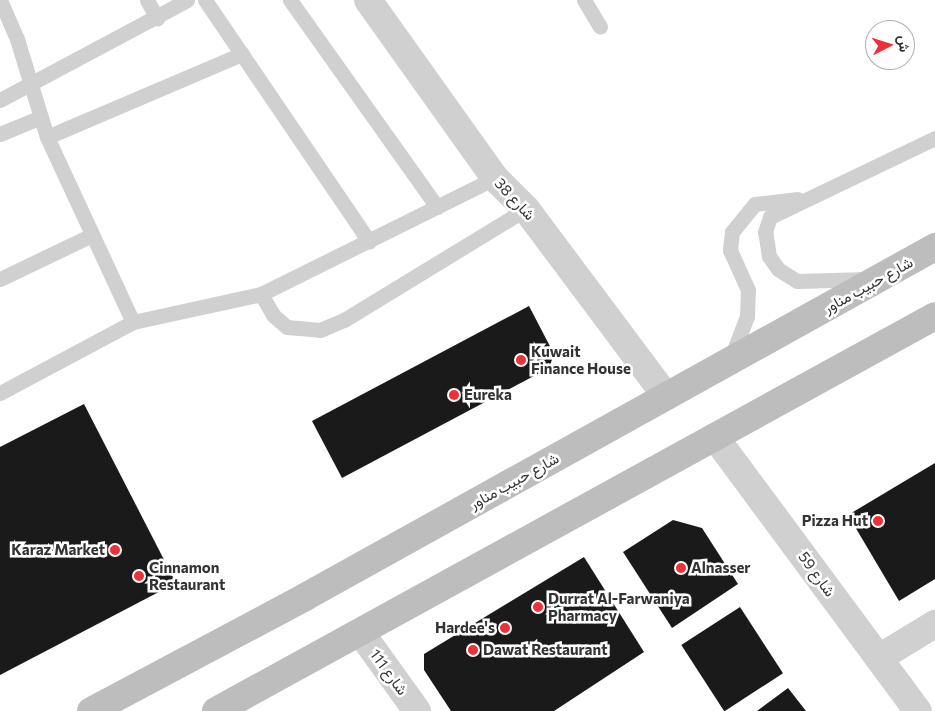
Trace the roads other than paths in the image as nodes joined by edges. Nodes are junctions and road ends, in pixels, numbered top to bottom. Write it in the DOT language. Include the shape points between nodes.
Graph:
graph roads {
  1 [pos="0,0"];
  2 [pos="147,0"];
  3 [pos="187,0"];
  4 [pos="205,0"];
  5 [pos="290,0"];
  6 [pos="368,0"];
  7 [pos="584,0"];
  8 [pos="157,18"];
  9 [pos="600,27"];
  10 [pos="242,54"];
  11 [pos="30,85"];
  12 [pos="0,100"];
  13 [pos="41,117"];
  14 [pos="0,134"];
  15 [pos="48,137"];
  16 [pos="935,138"];
  17 [pos="495,178"];
  18 [pos="816,197"];
  19 [pos="437,207"];
  20 [pos="526,209"];
  21 [pos="92,235"];
  22 [pos="370,240"];
  23 [pos="935,247"];
  24 [pos="880,278"];
  25 [pos="0,279"];
  26 [pos="261,294"];
  27 [pos="935,316"];
  28 [pos="133,322"];
  29 [pos="730,363"];
  30 [pos="0,393"];
  31 [pos="666,396"];
  32 [pos="715,437"];
  33 [pos="935,624"];
  34 [pos="361,633"];
  35 [pos="879,658"];
  36 [pos="91,711"];
  37 [pos="216,711"];
  38 [pos="417,711"];
  39 [pos="918,711"];
  1 -- 11 [label="lane" via="17,39"];
  2 -- 8 [label="lane"];
  3 -- 8 [label="lane"];
  4 -- 10 [label="lane"];
  5 -- 19 [label="lane"];
  6 -- 17 [label="street, شارع 38"];
  7 -- 9 [label="lane"];
  8 -- 11 [label="lane"];
  10 -- 15 [label="lane"];
  10 -- 22 [label="lane"];
  11 -- 12 [label="lane"];
  11 -- 13 [label="lane"];
  13 -- 14 [label="lane"];
  13 -- 15 [label="lane"];
  15 -- 21 [label="lane"];
  16 -- 18 [label="lane"];
  17 -- 19 [label="lane"];
  17 -- 20 [label="street, شارع 38"];
  18 -- 24 [label="lane" via="770,217 766,232 769,256 778,269 796,281"];
  18 -- 29 [label="lane" via="755,204 732,232 730,250 748,290 747,316"];
  19 -- 22 [label="lane"];
  20 -- 26 [label="lane" via="344,320 320,330 287,327 273,315"];
  20 -- 31 [label="street, شارع 38"];
  21 -- 25 [label="lane"];
  21 -- 28 [label="lane"];
  22 -- 26 [label="lane"];
  23 -- 24 [label="street, شارع حبيب مناور"];
  24 -- 29 [label="street, شارع حبيب مناور"];
  26 -- 28 [label="lane"];
  27 -- 32 [label="street"];
  28 -- 30 [label="lane"];
  29 -- 31 [label="street, شارع حبيب مناور"];
  31 -- 36 [label="street, شارع حبيب مناور"];
  32 -- 34 [label="street" via="536,532"];
  32 -- 35 [label="street, شارع 59"];
  33 -- 35 [label="street"];
  34 -- 37 [label="street"];
  34 -- 38 [label="street, شارع 111"];
  35 -- 39 [label="street, شارع 59"];
}
